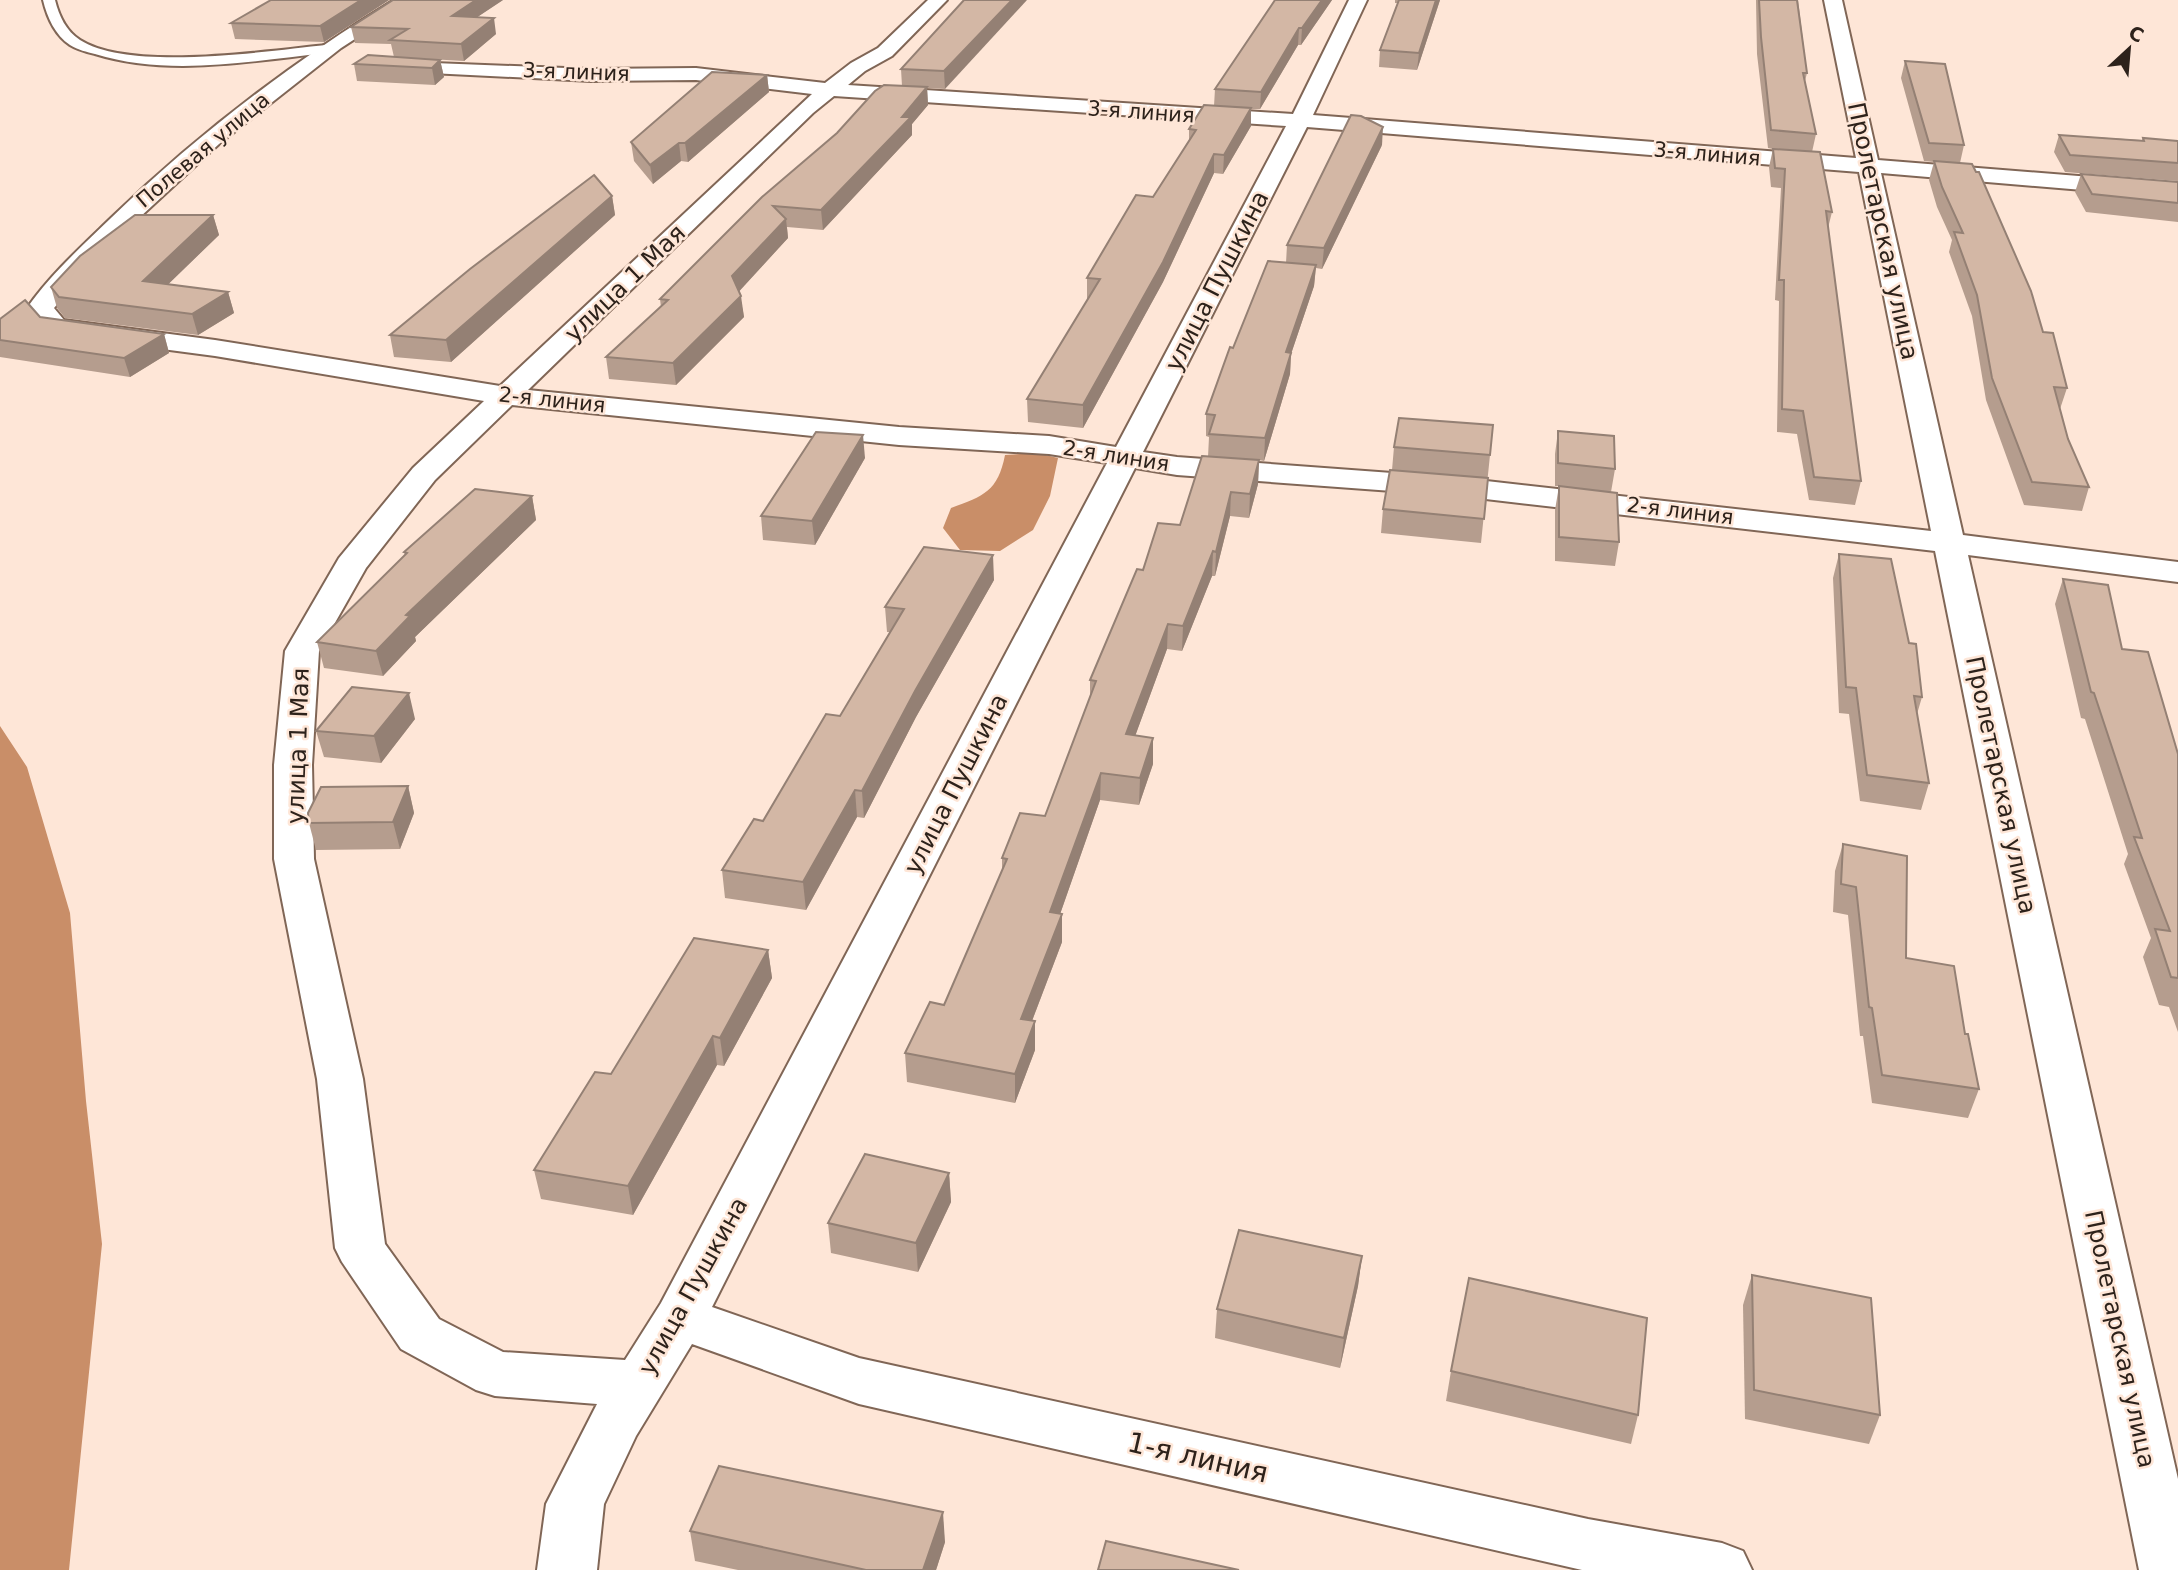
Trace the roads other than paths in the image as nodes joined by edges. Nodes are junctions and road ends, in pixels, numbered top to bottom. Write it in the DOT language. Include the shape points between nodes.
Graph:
graph roads {
  1 [pos="49,0"];
  2 [pos="406,0"];
  3 [pos="938,0"];
  4 [pos="1358,0"];
  5 [pos="1833,0"];
  6 [pos="327,57"];
  7 [pos="370,63"];
  8 [pos="832,90"];
  9 [pos="1299,122"];
  10 [pos="1869,168"];
  11 [pos="2178,191"];
  12 [pos="56,327"];
  13 [pos="507,396"];
  14 [pos="1126,456"];
  15 [pos="1950,543"];
  16 [pos="2178,572"];
  17 [pos="680,1318"];
  18 [pos="639,1384"];
  19 [pos="567,1570"];
  20 [pos="1722,1570"];
  21 [pos="2169,1570"];
  1 -- 6 [label="lane" via="52,19 79,45 150,62"];
  2 -- 6 [label="street, Полевая улица"];
  3 -- 8 [label="street, улица 1 Мая" via="885,52 858,67"];
  4 -- 9 [label="street, улица Пушкина"];
  5 -- 10 [label="street, Пролетарская улица"];
  6 -- 12 [label="street, Полевая улица" via="161,181 76,264 40,308"];
  7 -- 8 [label="street, 3-я линия" via="591,75 696,74"];
  8 -- 9 [label="street, 3-я линия"];
  8 -- 13 [label="street, улица 1 Мая" via="806,109"];
  9 -- 10 [label="street, 3-я линия"];
  9 -- 14 [label="street, улица Пушкина"];
  10 -- 11 [label="street, 3-я линия"];
  10 -- 15 [label="street, Пролетарская улица"];
  12 -- 13 [label="street, 2-я линия"];
  13 -- 14 [label="street, 2-я линия" via="899,436 1049,445"];
  13 -- 18 [label="street, улица 1 Мая" via="424,474 351,565 302,651 293,765 294,859 340,1079 360,1248 420,1334 495,1374"];
  14 -- 15 [label="street, 2-я линия" via="1177,466 1460,487"];
  14 -- 17 [label="street, улица Пушкина"];
  15 -- 16 [label="street, 2-я линия"];
  15 -- 21 [label="street, Пролетарская улица"];
  17 -- 18 [label="street, улица Пушкина"];
  17 -- 20 [label="street, 1-я линия" via="859,1381 1588,1545"];
  18 -- 19 [label="street, улица Пушкина" via="575,1504"];
}
